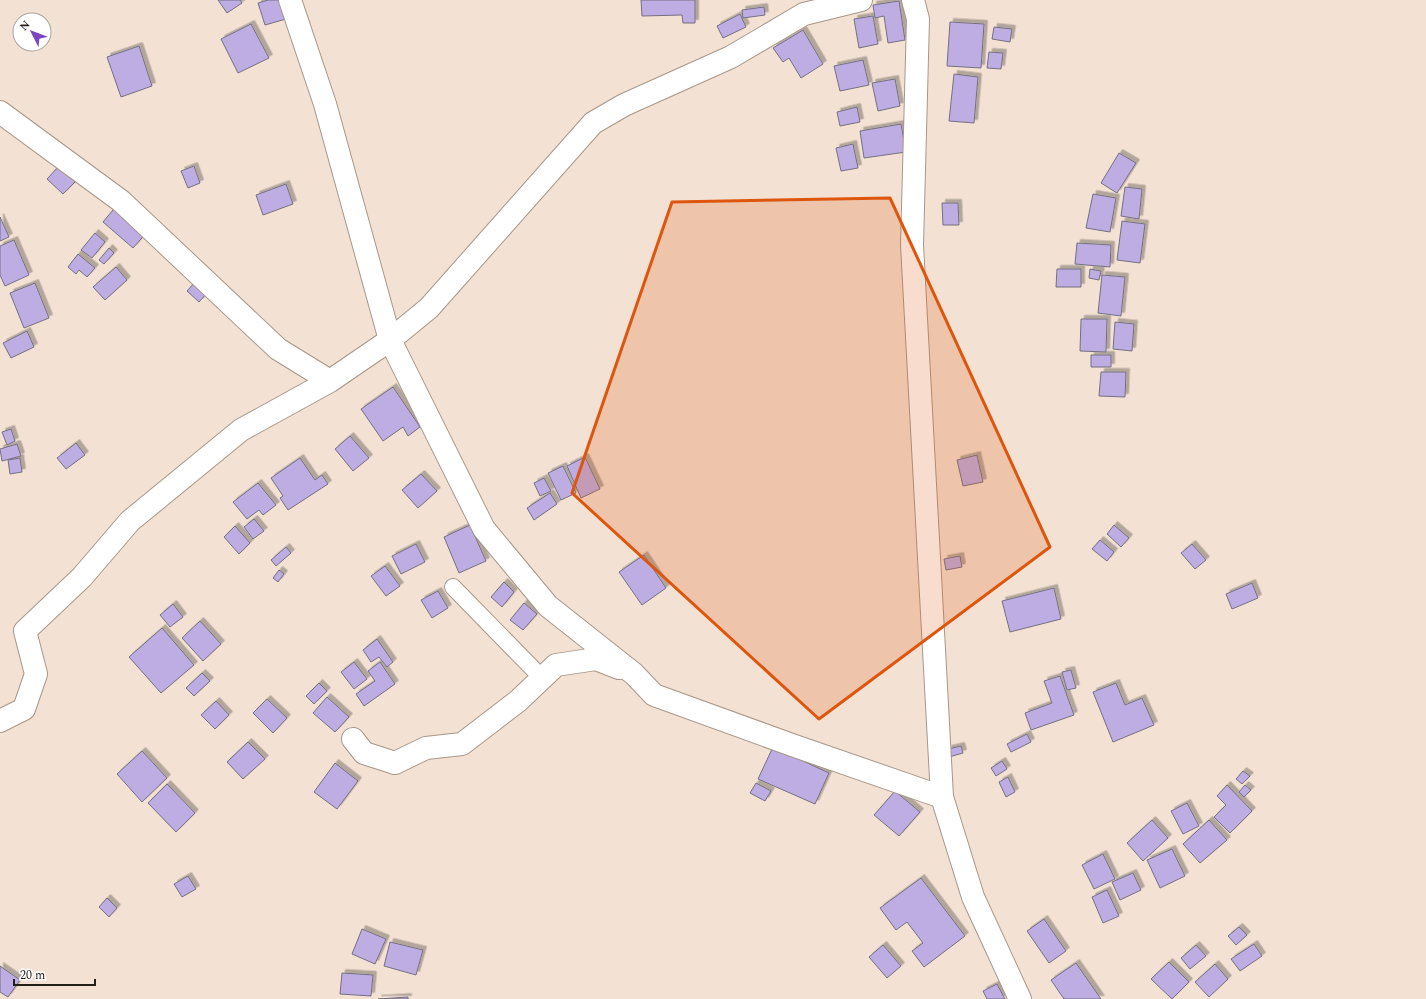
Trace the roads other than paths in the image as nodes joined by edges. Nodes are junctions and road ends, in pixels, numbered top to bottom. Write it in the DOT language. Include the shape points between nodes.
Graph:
graph roads {
  1 [pos="290,0"];
  2 [pos="861,0"];
  3 [pos="916,0"];
  4 [pos="0,112"];
  5 [pos="390,340"];
  6 [pos="330,381"];
  7 [pos="453,587"];
  8 [pos="634,674"];
  9 [pos="542,678"];
  10 [pos="0,721"];
  11 [pos="353,739"];
  12 [pos="942,797"];
  13 [pos="1020,999"];
  1 -- 5 [label="street" via="325,104"];
  2 -- 5 [label="street" via="804,14 730,57 624,105 593,123 429,308"];
  3 -- 12 [label="street" via="918,19 912,245"];
  4 -- 6 [label="street" via="121,201 278,349"];
  5 -- 6 [label="street"];
  5 -- 8 [label="street" via="484,529 548,606"];
  6 -- 10 [label="street" via="241,430 130,521 82,577 25,631 36,674 24,709"];
  7 -- 9 [label="lane"];
  8 -- 9 [label="street" via="596,660 556,665"];
  8 -- 12 [label="street" via="654,694"];
  9 -- 11 [label="street" via="518,701 462,744 426,748 394,763 364,753"];
  12 -- 13 [label="street" via="973,897"];
}
